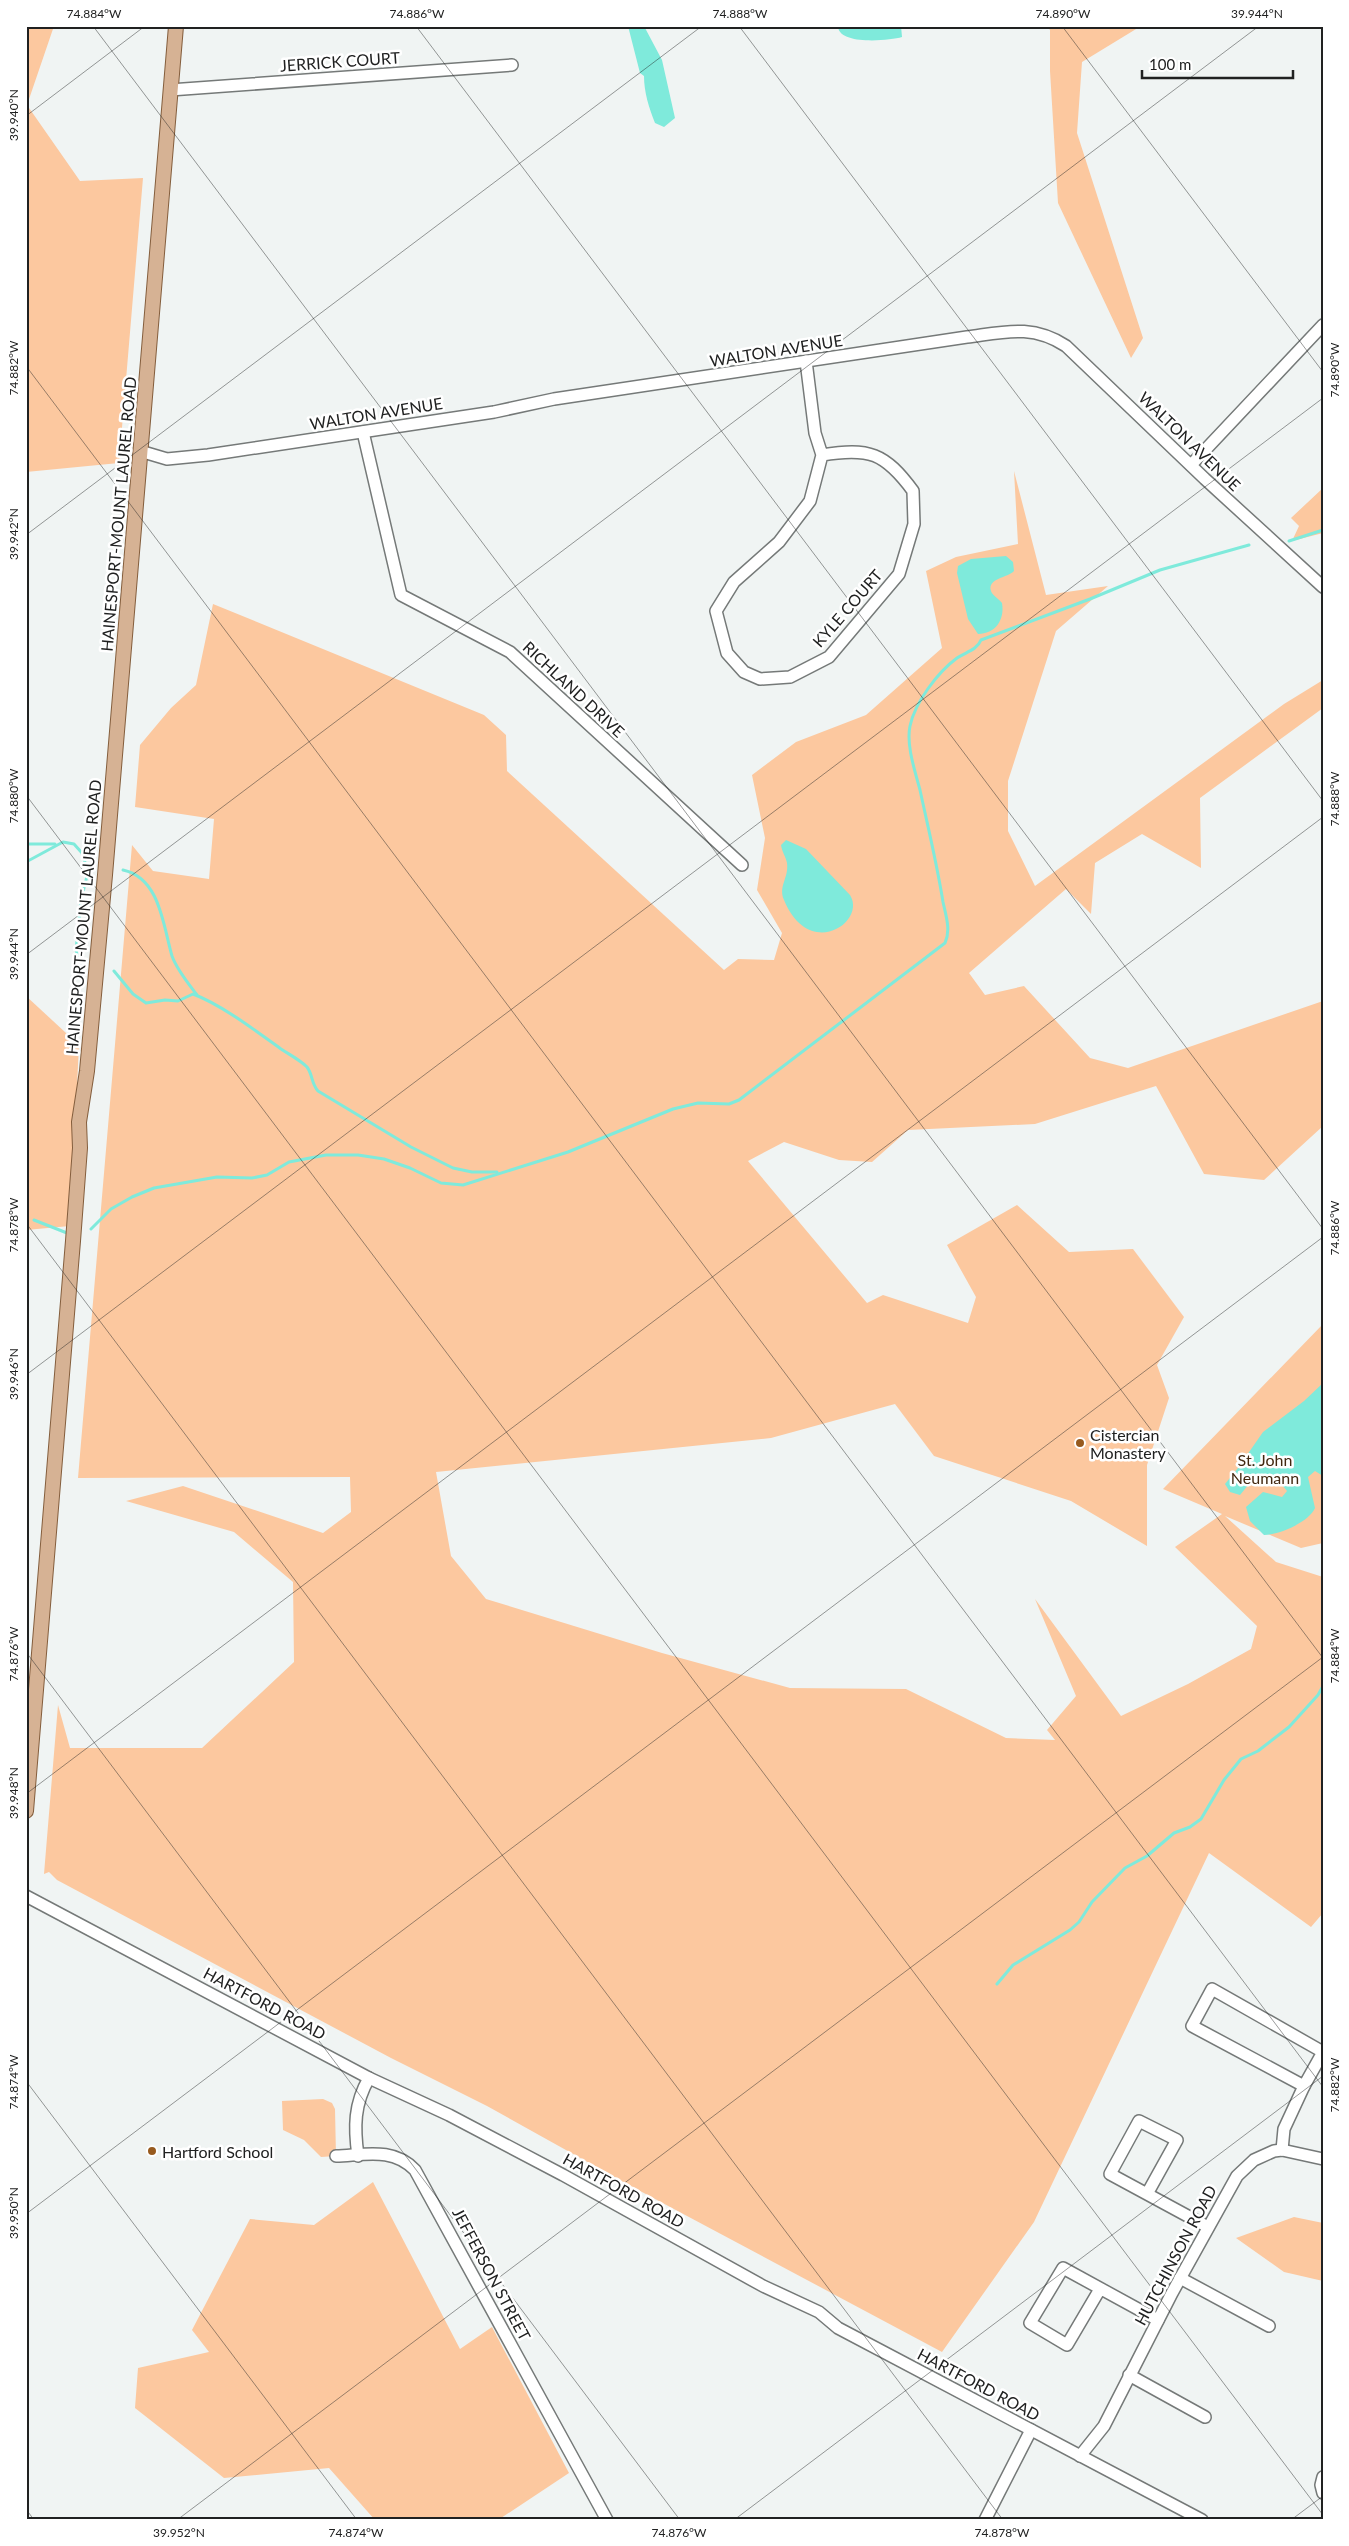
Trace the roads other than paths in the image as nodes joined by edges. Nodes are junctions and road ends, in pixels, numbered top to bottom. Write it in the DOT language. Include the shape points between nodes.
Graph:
graph roads {
  1 [pos="176,26"];
  2 [pos="512,65"];
  3 [pos="170,90"];
  4 [pos="1323,324"];
  5 [pos="806,361"];
  6 [pos="363,432"];
  7 [pos="140,451"];
  8 [pos="822,454"];
  9 [pos="1191,465"];
  10 [pos="1323,587"];
  11 [pos="742,865"];
  12 [pos="26,1811"];
  13 [pos="26,1896"];
  14 [pos="1323,2052"];
  15 [pos="370,2078"];
  16 [pos="1304,2086"];
  17 [pos="1282,2150"];
  18 [pos="336,2156"];
  19 [pos="358,2156"];
  20 [pos="1323,2159"];
  21 [pos="1147,2194"];
  22 [pos="1208,2227"];
  23 [pos="1180,2278"];
  24 [pos="1100,2288"];
  25 [pos="1158,2320"];
  26 [pos="1269,2326"];
  27 [pos="1130,2375"];
  28 [pos="1205,2417"];
  29 [pos="1031,2430"];
  30 [pos="1080,2456"];
  31 [pos="1323,2477"];
  32 [pos="1323,2493"];
  33 [pos="607,2520"];
  34 [pos="985,2520"];
  35 [pos="1202,2520"];
  1 -- 3 [label="main road, HAINESPORT-MOUNT LAUREL ROAD"];
  2 -- 3 [label="street, JERRICK COURT"];
  3 -- 7 [label="main road, HAINESPORT-MOUNT LAUREL ROAD"];
  4 -- 9 [label="street"];
  5 -- 6 [label="street, WALTON AVENUE"];
  5 -- 8 [label="street" via="815,433"];
  5 -- 9 [label="street, WALTON AVENUE" via="1000,332 1028,330 1042,333 1066,346"];
  6 -- 7 [label="street, WALTON AVENUE" via="175,459"];
  6 -- 11 [label="street, RICHLAND DRIVE" via="401,595 510,652"];
  7 -- 12 [label="main road, HAINESPORT-MOUNT LAUREL ROAD" via="88,1062 79,1122 77,1196"];
  8 -- 8 [label="street, KYLE COURT" via="810,501 779,542 734,582 716,611 727,653 744,672 760,679 790,677 829,657 899,574 914,524 914,491 888,463 875,454 854,451"];
  9 -- 10 [label="street, WALTON AVENUE"];
  13 -- 15 [label="street, HARTFORD ROAD"];
  14 -- 16 [label="street"];
  14 -- 16 [label="street" via="1212,1988 1192,2026"];
  15 -- 19 [label="street" via="360,2095 355,2114"];
  15 -- 29 [label="street, HARTFORD ROAD" via="539,2162 763,2286 819,2312 838,2328"];
  16 -- 17 [label="street" via="1284,2129"];
  17 -- 20 [label="street"];
  17 -- 22 [label="street, HUTCHINSON ROAD" via="1264,2155 1245,2167"];
  18 -- 19 [label="street, JEFFERSON STREET"];
  19 -- 33 [label="street, JEFFERSON STREET" via="398,2156 421,2178"];
  21 -- 21 [label="street" via="1110,2174 1139,2122 1177,2140"];
  21 -- 22 [label="street"];
  22 -- 23 [label="street, HUTCHINSON ROAD"];
  23 -- 25 [label="street, HUTCHINSON ROAD"];
  23 -- 26 [label="street"];
  24 -- 24 [label="street" via="1063,2268 1030,2323 1067,2345"];
  24 -- 25 [label="street"];
  25 -- 27 [label="street, HUTCHINSON ROAD"];
  27 -- 28 [label="street"];
  27 -- 30 [label="street, HUTCHINSON ROAD" via="1104,2426"];
  29 -- 30 [label="street, HARTFORD ROAD"];
  29 -- 34 [label="street"];
  30 -- 35 [label="street, HARTFORD ROAD"];
  31 -- 32 [label="street"];
}
